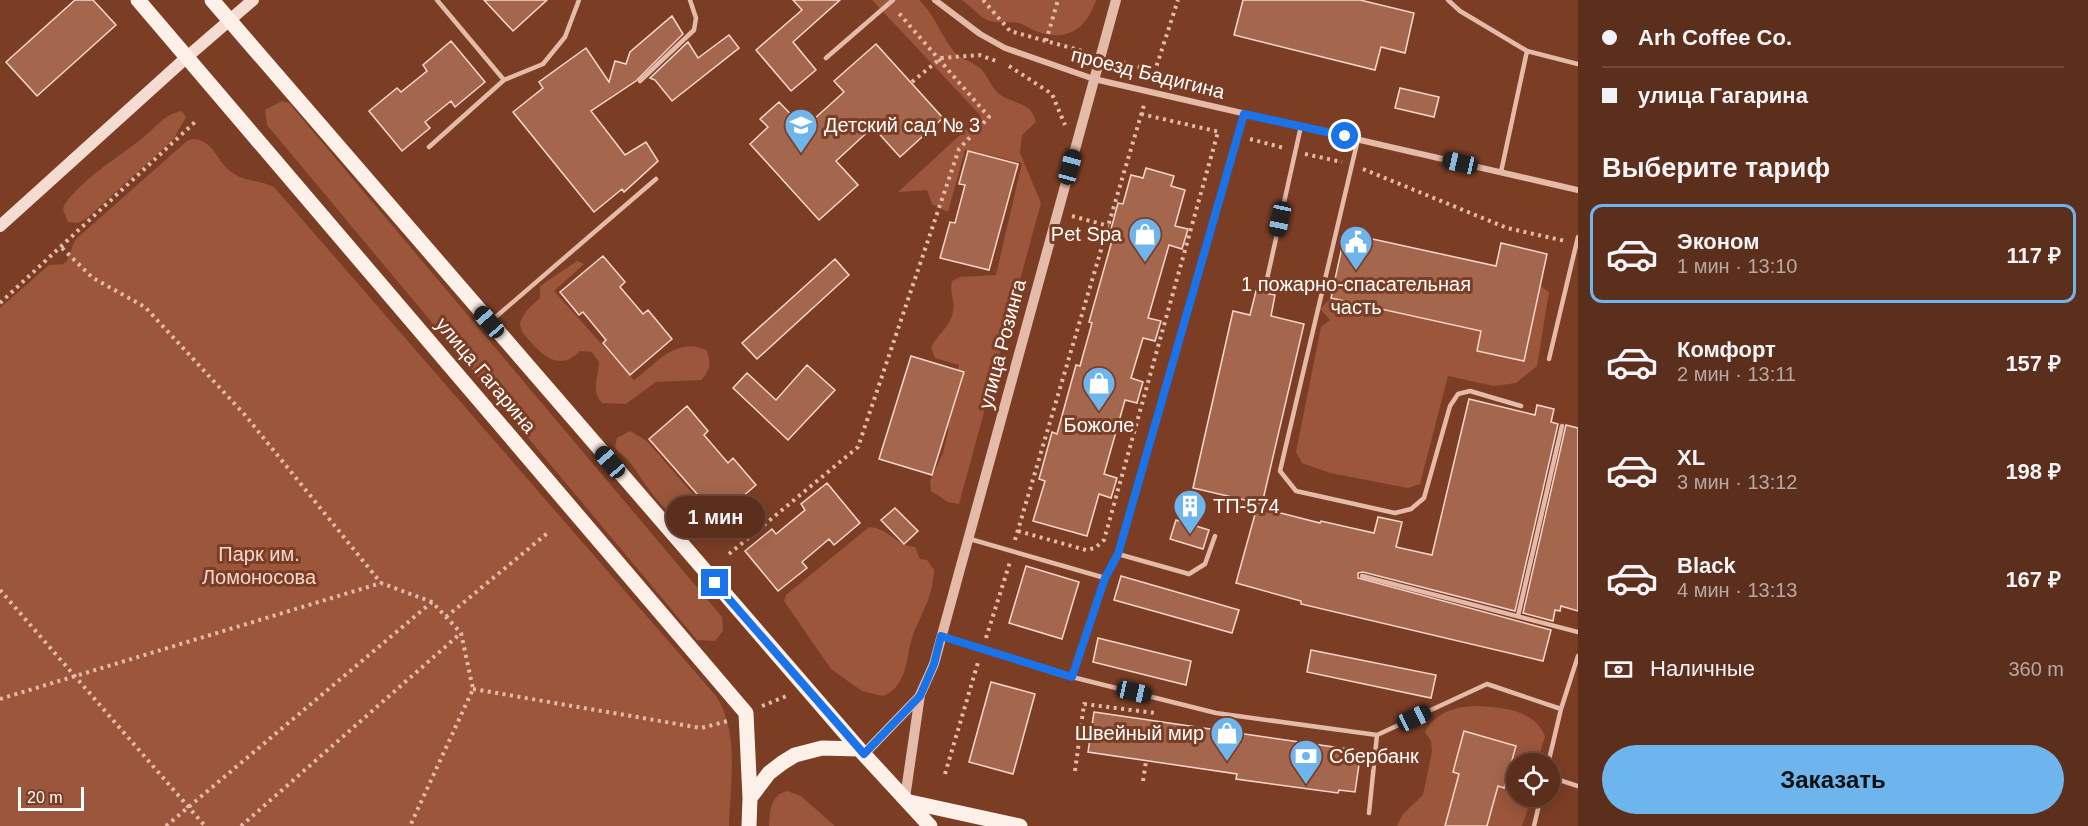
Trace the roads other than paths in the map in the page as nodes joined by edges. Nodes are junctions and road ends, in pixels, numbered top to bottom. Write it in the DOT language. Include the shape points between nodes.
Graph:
graph roads {
  1 [pos="138,0"];
  2 [pos="212,0"];
  3 [pos="253,0"];
  4 [pos="437,0"];
  5 [pos="579,0"];
  6 [pos="690,0"];
  7 [pos="935,0"];
  8 [pos="1116,0"];
  9 [pos="1448,0"];
  10 [pos="891,1"];
  11 [pos="229,21"];
  12 [pos="1527,51"];
  13 [pos="187,57"];
  14 [pos="826,58"];
  15 [pos="1578,64"];
  16 [pos="1094,79"];
  17 [pos="504,80"];
  18 [pos="640,81"];
  19 [pos="1244,114"];
  20 [pos="1301,126"];
  21 [pos="1358,140"];
  22 [pos="429,147"];
  23 [pos="1501,172"];
  24 [pos="656,179"];
  25 [pos="1578,190"];
  26 [pos="0,226"];
  27 [pos="1578,237"];
  28 [pos="1265,288"];
  29 [pos="489,322"];
  30 [pos="1549,359"];
  31 [pos="1521,406"];
  32 [pos="1562,426"];
  33 [pos="1215,536"];
  34 [pos="968,538"];
  35 [pos="1118,554"];
  36 [pos="1362,576"];
  37 [pos="1105,578"];
  38 [pos="1518,616"];
  39 [pos="1578,632"];
  40 [pos="941,636"];
  41 [pos="1578,656"];
  42 [pos="1072,677"];
  43 [pos="920,696"];
  44 [pos="1561,709"];
  45 [pos="1377,735"];
  46 [pos="861,751"];
  47 [pos="1551,753"];
  48 [pos="1560,780"];
  49 [pos="1578,786"];
  50 [pos="750,798"];
  51 [pos="908,800"];
  52 [pos="1538,807"];
  53 [pos="1369,813"];
  54 [pos="749,826"];
  55 [pos="930,826"];
  56 [pos="1020,826"];
  57 [pos="1534,826"];
  1 -- 13 [label="main road, улица Гагарина"];
  2 -- 11 [label="main road, улица Гагарина"];
  3 -- 11 [label="main road"];
  4 -- 17 [label="lane"];
  5 -- 17 [label="lane" via="565,37 543,64"];
  6 -- 18 [label="lane" via="696,18 694,30"];
  7 -- 16 [label="street, проезд Бадигина" via="1005,48"];
  8 -- 16 [label="street, улица Розинга"];
  9 -- 12 [label="lane"];
  10 -- 14 [label="lane"];
  11 -- 13 [label="main road"];
  11 -- 29 [label="main road, улица Гагарина"];
  12 -- 15 [label="lane"];
  12 -- 23 [label="lane"];
  13 -- 26 [label="main road"];
  13 -- 50 [label="main road, улица Гагарина" via="746,713"];
  16 -- 19 [label="street, проезд Бадигина"];
  16 -- 34 [label="street, улица Розинга"];
  17 -- 22 [label="lane"];
  19 -- 20 [label="street, проезд Бадигина"];
  19 -- 35 [label="lane"];
  20 -- 21 [label="street, проезд Бадигина"];
  20 -- 28 [label="lane"];
  21 -- 23 [label="street, проезд Бадигина"];
  21 -- 31 [label="lane" via="1280,471 1296,491 1395,513 1412,508 1424,498 1450,406 1458,394 1470,391"];
  23 -- 25 [label="street, проезд Бадигина"];
  24 -- 29 [label="lane"];
  27 -- 30 [label="lane"];
  29 -- 46 [label="main road, улица Гагарина"];
  32 -- 38 [label="lane"];
  33 -- 35 [label="lane" via="1205,564 1189,574"];
  34 -- 37 [label="lane"];
  34 -- 40 [label="street, улица Розинга"];
  35 -- 37 [label="lane"];
  36 -- 38 [label="lane"];
  37 -- 42 [label="lane"];
  38 -- 39 [label="lane"];
  40 -- 42 [label="lane"];
  40 -- 43 [label="street, улица Розинга"];
  41 -- 44 [label="lane"];
  42 -- 45 [label="lane" via="1216,712"];
  43 -- 46 [label="street"];
  43 -- 51 [label="street"];
  44 -- 45 [label="lane" via="1487,684"];
  44 -- 47 [label="lane"];
  45 -- 53 [label="lane"];
  46 -- 50 [label="main road" via="822,748 795,755 769,773"];
  46 -- 51 [label="main road, улица Гагарина"];
  48 -- 49 [label="lane"];
  50 -- 54 [label="main road"];
  51 -- 55 [label="main road, улица Гагарина"];
  51 -- 56 [label="main road"];
  52 -- 57 [label="lane"];
}
